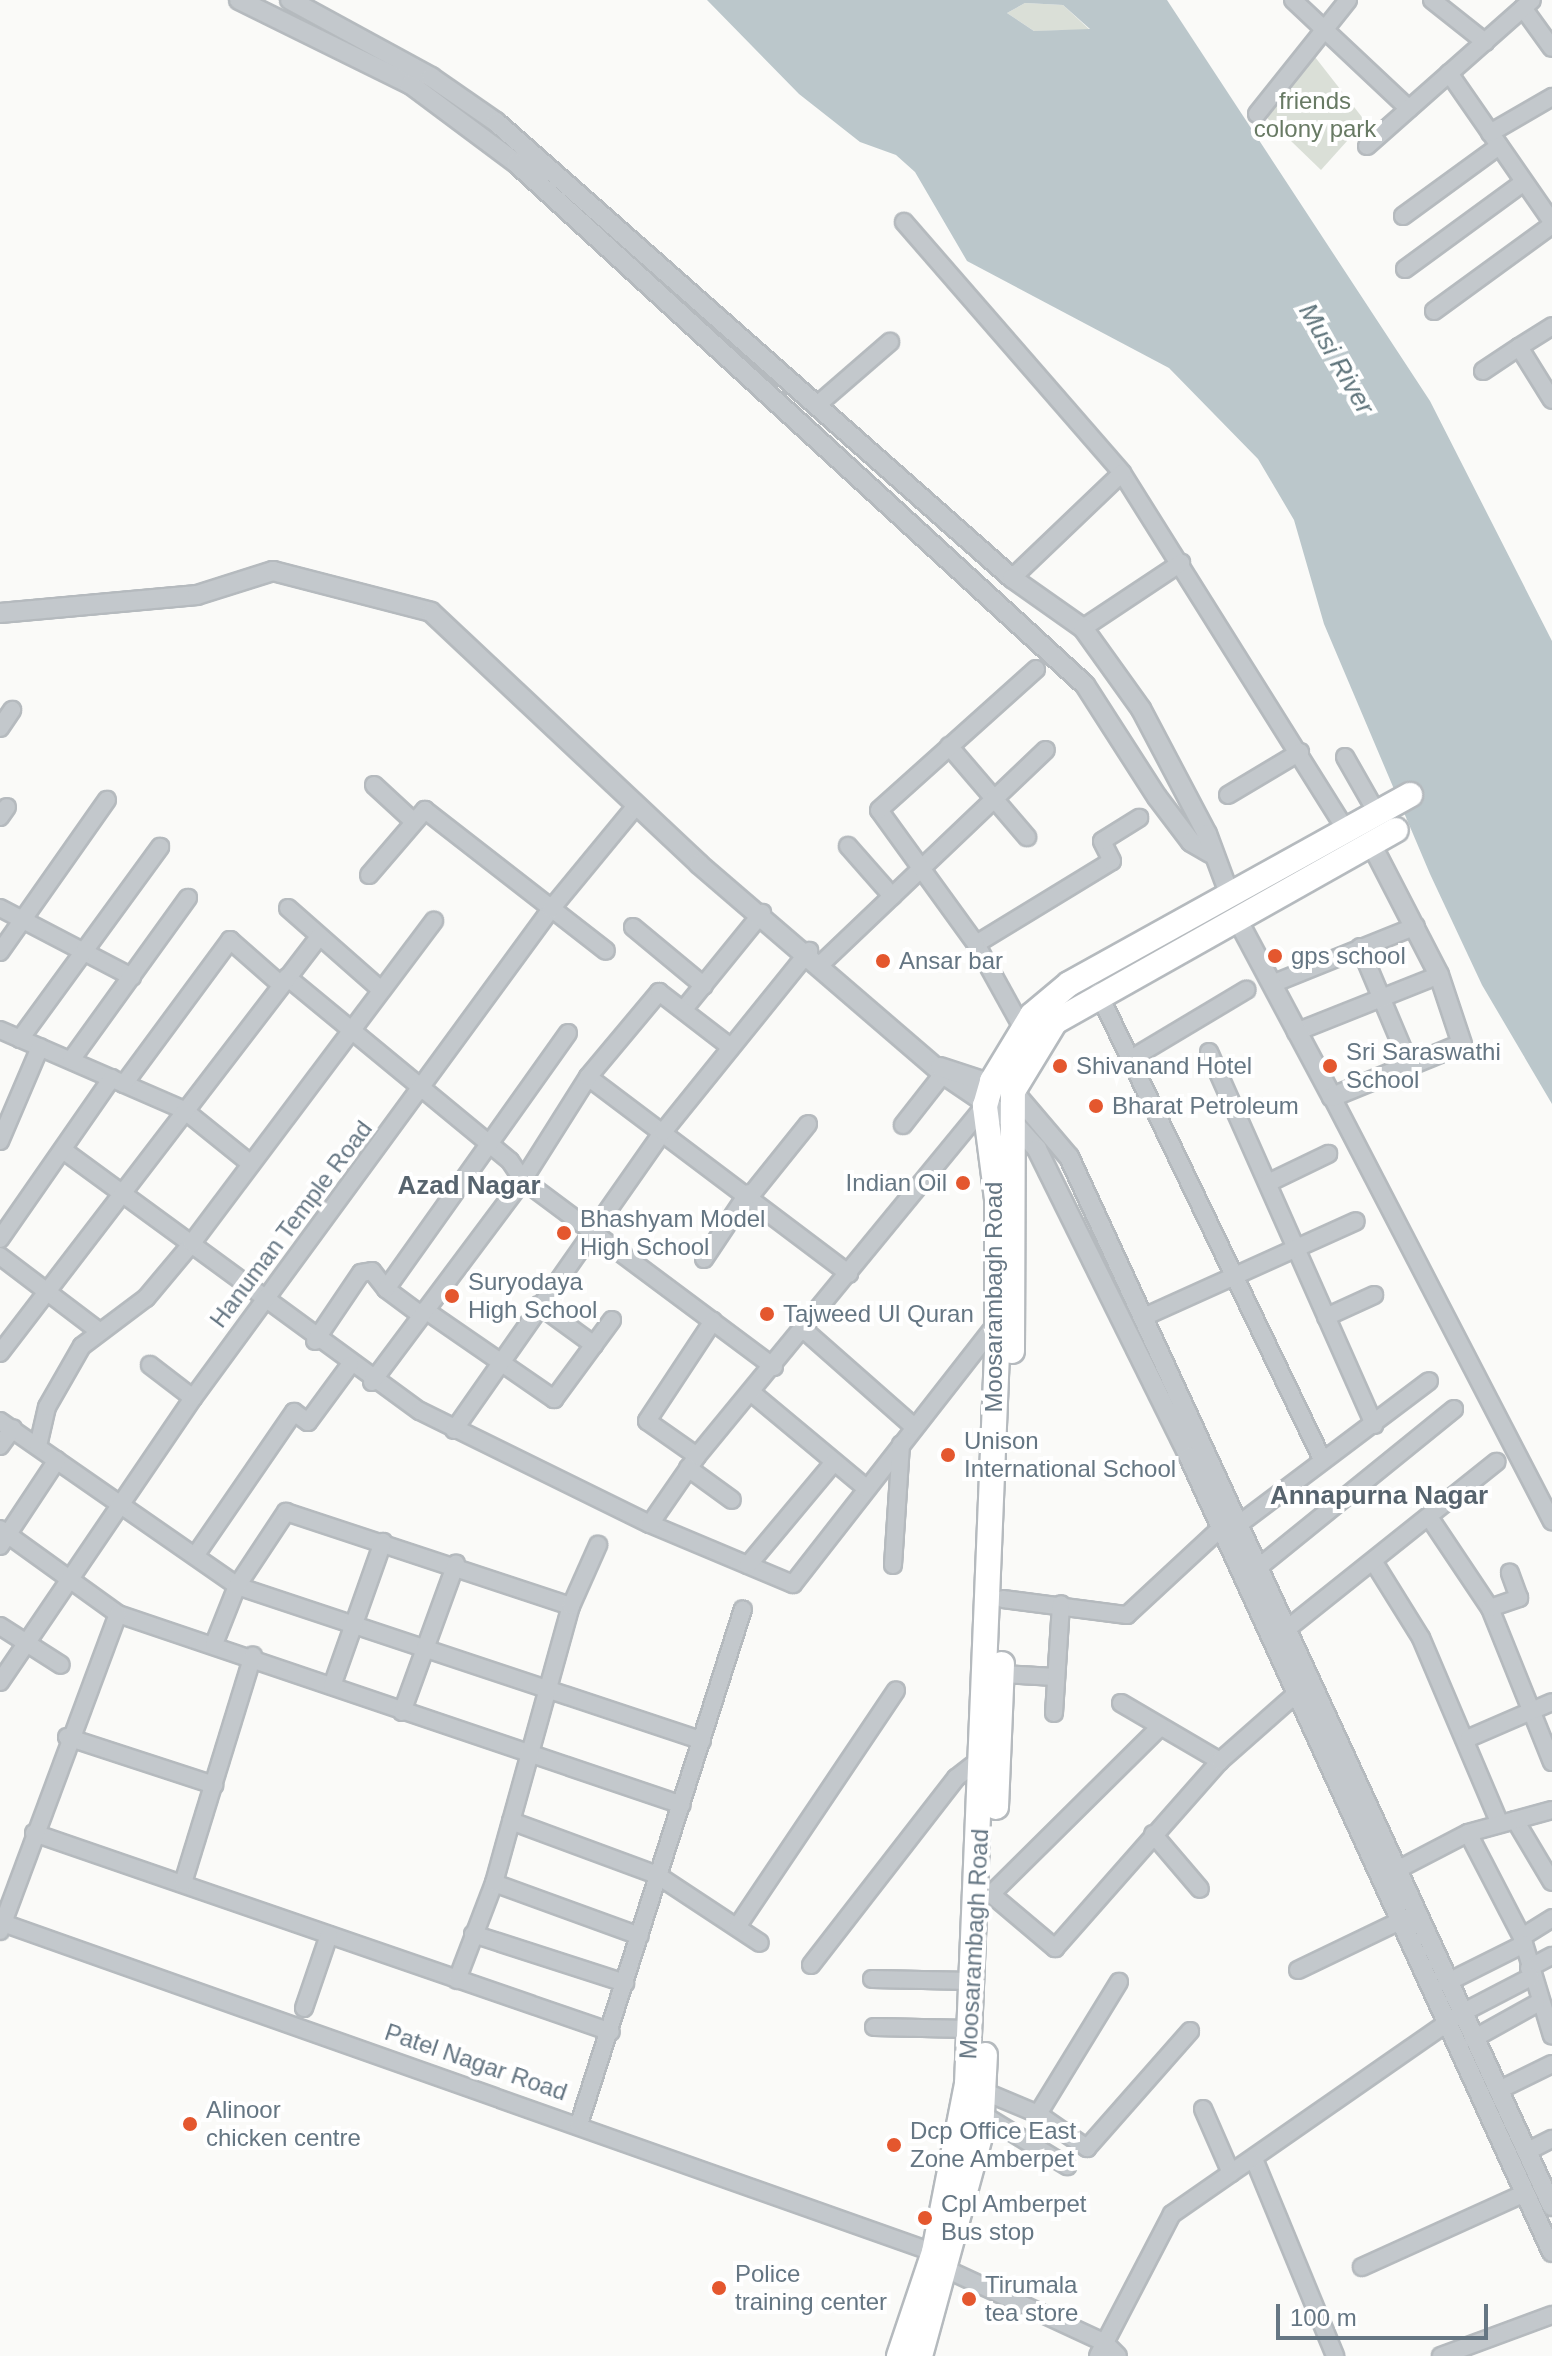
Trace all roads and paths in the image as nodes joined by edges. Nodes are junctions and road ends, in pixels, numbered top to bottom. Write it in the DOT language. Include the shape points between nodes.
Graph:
graph roads {
  1 [pos="239,0"];
  2 [pos="290,0"];
  3 [pos="1293,0"];
  4 [pos="1348,0"];
  5 [pos="1432,0"];
  6 [pos="1527,4"];
  7 [pos="1326,26"];
  8 [pos="1485,42"];
  9 [pos="1552,48"];
  10 [pos="1449,73"];
  11 [pos="1552,97"];
  12 [pos="1409,109"];
  13 [pos="1257,114"];
  14 [pos="1495,140"];
  15 [pos="1367,146"];
  16 [pos="1524,182"];
  17 [pos="1403,216"];
  18 [pos="904,222"];
  19 [pos="1552,223"];
  20 [pos="1405,269"];
  21 [pos="1434,311"];
  22 [pos="1552,326"];
  23 [pos="890,342"];
  24 [pos="1519,347"];
  25 [pos="1483,371"];
  26 [pos="1552,400"];
  27 [pos="816,406"];
  28 [pos="1122,473"];
  29 [pos="1181,563"];
  30 [pos="1012,578"];
  31 [pos="0,613"];
  32 [pos="1083,628"];
  33 [pos="1036,669"];
  34 [pos="12,710"];
  35 [pos="0,728"];
  36 [pos="949,746"];
  37 [pos="1046,750"];
  38 [pos="1300,752"];
  39 [pos="1345,757"];
  40 [pos="374,785"];
  41 [pos="1228,795"];
  42 [pos="1410,795"];
  43 [pos="997,797"];
  44 [pos="107,800"];
  45 [pos="636,806"];
  46 [pos="1377,813"];
  47 [pos="1139,818"];
  48 [pos="413,821"];
  49 [pos="1396,830"];
  50 [pos="1347,831"];
  51 [pos="1027,837"];
  52 [pos="1372,845"];
  53 [pos="848,846"];
  54 [pos="160,847"];
  55 [pos="1210,853"];
  56 [pos="923,866"];
  57 [pos="369,875"];
  58 [pos="892,896"];
  59 [pos="188,898"];
  60 [pos="1233,906"];
  61 [pos="0,908"];
  62 [pos="288,908"];
  63 [pos="551,909"];
  64 [pos="762,913"];
  65 [pos="21,918"];
  66 [pos="434,921"];
  67 [pos="1416,926"];
  68 [pos="633,927"];
  69 [pos="319,937"];
  70 [pos="976,944"];
  71 [pos="1360,947"];
  72 [pos="90,950"];
  73 [pos="606,951"];
  74 [pos="0,952"];
  75 [pos="816,957"];
  76 [pos="1439,975"];
  77 [pos="132,977"];
  78 [pos="284,980"];
  79 [pos="1272,984"];
  80 [pos="704,986"];
  81 [pos="380,989"];
  82 [pos="1246,990"];
  83 [pos="1098,992"];
  84 [pos="1379,998"];
  85 [pos="684,1009"];
  86 [pos="351,1027"];
  87 [pos="1023,1029"];
  88 [pos="0,1030"];
  89 [pos="1296,1032"];
  90 [pos="568,1033"];
  91 [pos="20,1039"];
  92 [pos="729,1046"];
  93 [pos="40,1047"];
  94 [pos="1209,1052"];
  95 [pos="1134,1057"];
  96 [pos="71,1060"];
  97 [pos="1410,1066"];
  98 [pos="942,1070"];
  99 [pos="588,1077"];
  100 [pos="118,1081"];
  101 [pos="1003,1086"];
  102 [pos="421,1089"];
  103 [pos="1332,1097"];
  104 [pos="985,1106"];
  105 [pos="184,1110"];
  106 [pos="1011,1120"];
  107 [pos="808,1124"];
  108 [pos="903,1125"];
  109 [pos="663,1132"];
  110 [pos="0,1141"];
  111 [pos="487,1142"];
  112 [pos="67,1153"];
  113 [pos="1328,1154"];
  114 [pos="251,1164"];
  115 [pos="523,1180"];
  116 [pos="1268,1183"];
  117 [pos="124,1193"];
  118 [pos="749,1194"];
  119 [pos="1356,1221"];
  120 [pos="595,1232"];
  121 [pos="0,1239"];
  122 [pos="192,1243"];
  123 [pos="1294,1247"];
  124 [pos="0,1256"];
  125 [pos="704,1259"];
  126 [pos="1232,1273"];
  127 [pos="849,1274"];
  128 [pos="386,1289"];
  129 [pos="47,1292"];
  130 [pos="1374,1295"];
  131 [pos="264,1300"];
  132 [pos="539,1305"];
  133 [pos="423,1312"];
  134 [pos="1146,1316"];
  135 [pos="1326,1317"];
  136 [pos="612,1320"];
  137 [pos="713,1321"];
  138 [pos="997,1323"];
  139 [pos="96,1329"];
  140 [pos="803,1329"];
  141 [pos="315,1341"];
  142 [pos="594,1345"];
  143 [pos="0,1353"];
  144 [pos="500,1361"];
  145 [pos="150,1365"];
  146 [pos="350,1365"];
  147 [pos="774,1367"];
  148 [pos="1429,1381"];
  149 [pos="372,1382"];
  150 [pos="752,1393"];
  151 [pos="193,1398"];
  152 [pos="1454,1409"];
  153 [pos="6,1424"];
  154 [pos="1374,1425"];
  155 [pos="914,1427"];
  156 [pos="454,1430"];
  157 [pos="902,1443"];
  158 [pos="0,1446"];
  159 [pos="38,1446"];
  160 [pos="1322,1459"];
  161 [pos="57,1460"];
  162 [pos="693,1462"];
  163 [pos="834,1462"];
  164 [pos="1496,1462"];
  165 [pos="866,1488"];
  166 [pos="732,1500"];
  167 [pos="123,1502"];
  168 [pos="1431,1520"];
  169 [pos="1552,1521"];
  170 [pos="1242,1522"];
  171 [pos="650,1524"];
  172 [pos="1220,1529"];
  173 [pos="3,1536"];
  174 [pos="383,1542"];
  175 [pos="598,1545"];
  176 [pos="195,1556"];
  177 [pos="456,1564"];
  178 [pos="1375,1564"];
  179 [pos="748,1565"];
  180 [pos="893,1565"];
  181 [pos="1259,1567"];
  182 [pos="1510,1573"];
  183 [pos="71,1577"];
  184 [pos="237,1586"];
  185 [pos="1003,1599"];
  186 [pos="1061,1604"];
  187 [pos="571,1606"];
  188 [pos="1490,1608"];
  189 [pos="743,1609"];
  190 [pos="118,1614"];
  191 [pos="349,1623"];
  192 [pos="0,1626"];
  193 [pos="1287,1629"];
  194 [pos="25,1642"];
  195 [pos="214,1644"];
  196 [pos="426,1649"];
  197 [pos="253,1656"];
  198 [pos="61,1665"];
  199 [pos="1002,1674"];
  200 [pos="1055,1677"];
  201 [pos="0,1682"];
  202 [pos="332,1686"];
  203 [pos="896,1690"];
  204 [pos="550,1692"];
  205 [pos="1297,1693"];
  206 [pos="1552,1702"];
  207 [pos="1121,1703"];
  208 [pos="1534,1709"];
  209 [pos="402,1712"];
  210 [pos="1054,1713"];
  211 [pos="1160,1727"];
  212 [pos="67,1737"];
  213 [pos="1469,1738"];
  214 [pos="702,1741"];
  215 [pos="532,1757"];
  216 [pos="982,1758"];
  217 [pos="1220,1761"];
  218 [pos="1552,1762"];
  219 [pos="214,1785"];
  220 [pos="682,1805"];
  221 [pos="1552,1810"];
  222 [pos="511,1821"];
  223 [pos="1507,1821"];
  224 [pos="34,1833"];
  225 [pos="1468,1833"];
  226 [pos="1153,1834"];
  227 [pos="1395,1871"];
  228 [pos="657,1875"];
  229 [pos="1552,1882"];
  230 [pos="183,1883"];
  231 [pos="494,1883"];
  232 [pos="1200,1889"];
  233 [pos="991,1894"];
  234 [pos="1552,1918"];
  235 [pos="1400,1921"];
  236 [pos="1,1926"];
  237 [pos="737,1927"];
  238 [pos="473,1934"];
  239 [pos="329,1935"];
  240 [pos="640,1936"];
  241 [pos="1523,1940"];
  242 [pos="760,1943"];
  243 [pos="1552,1956"];
  244 [pos="811,1965"];
  245 [pos="1298,1970"];
  246 [pos="1530,1972"];
  247 [pos="872,1979"];
  248 [pos="457,1980"];
  249 [pos="973,1981"];
  250 [pos="1119,1982"];
  251 [pos="625,1983"];
  252 [pos="1446,1983"];
  253 [pos="1543,2007"];
  254 [pos="304,2008"];
  255 [pos="1453,2020"];
  256 [pos="874,2027"];
  257 [pos="970,2029"];
  258 [pos="1190,2031"];
  259 [pos="611,2032"];
  260 [pos="1552,2036"];
  261 [pos="1473,2039"];
  262 [pos="1552,2064"];
  263 [pos="1499,2090"];
  264 [pos="983,2103"];
  265 [pos="1203,2109"];
  266 [pos="1038,2114"];
  267 [pos="579,2124"];
  268 [pos="1552,2139"];
  269 [pos="1526,2152"];
  270 [pos="1254,2159"];
  271 [pos="1067,2166"];
  272 [pos="1231,2173"];
  273 [pos="1525,2193"];
  274 [pos="1552,2206"];
  275 [pos="1552,2252"];
  276 [pos="944,2260"];
  277 [pos="1362,2267"];
  278 [pos="1552,2315"];
  279 [pos="1102,2349"];
  280 [pos="899,2356"];
  281 [pos="920,2356"];
  282 [pos="1118,2356"];
  283 [pos="1335,2356"];
  284 [pos="1441,2356"];
  1 -- 55 [label="street" via="410,84 516,163 1085,685 1174,820"];
  2 -- 27 [label="street" via="418,69 496,122"];
  3 -- 7 [label="street"];
  4 -- 7 [label="street"];
  5 -- 8 [label="street"];
  6 -- 8 [label="street"];
  6 -- 9 [label="street"];
  7 -- 12 [label="street"];
  7 -- 13 [label="street"];
  8 -- 10 [label="street"];
  10 -- 12 [label="street"];
  10 -- 14 [label="street"];
  11 -- 14 [label="street"];
  12 -- 15 [label="street"];
  14 -- 16 [label="street"];
  14 -- 17 [label="street"];
  16 -- 19 [label="street"];
  16 -- 20 [label="street"];
  18 -- 28 [label="street"];
  19 -- 21 [label="street"];
  22 -- 24 [label="street"];
  23 -- 27 [label="street"];
  24 -- 25 [label="street"];
  24 -- 26 [label="street"];
  27 -- 30 [label="street"];
  28 -- 29 [label="street"];
  28 -- 30 [label="street"];
  29 -- 32 [label="street"];
  29 -- 38 [label="street"];
  30 -- 32 [label="street"];
  31 -- 45 [label="street" via="197,595 273,571 431,612"];
  32 -- 55 [label="street" via="1119,670 1207,834"];
  33 -- 36 [label="street"];
  34 -- 35 [label="street"];
  36 -- 43 [label="street"];
  36 -- 56 [label="street" via="879,810"];
  37 -- 43 [label="street"];
  38 -- 41 [label="street"];
  38 -- 50 [label="street"];
  39 -- 46 [label="street"];
  40 -- 48 [label="street"];
  42 -- 46 [label="main road, Moosarambagh Road"];
  43 -- 51 [label="street"];
  43 -- 56 [label="street"];
  44 -- 65 [label="street"];
  45 -- 63 [label="street, Hanuman Temple Road"];
  45 -- 64 [label="street"];
  46 -- 50 [label="main road, Moosarambagh Road"];
  47 -- 70 [label="street" via="1102,841 1112,861"];
  48 -- 57 [label="street"];
  48 -- 63 [label="street" via="425,810"];
  49 -- 52 [label="main road, Moosarambagh Road"];
  50 -- 60 [label="main road, Moosarambagh Road"];
  52 -- 60 [label="main road, Moosarambagh Road"];
  52 -- 67 [label="street"];
  53 -- 58 [label="street"];
  54 -- 72 [label="street"];
  55 -- 60 [label="street"];
  56 -- 58 [label="street"];
  56 -- 70 [label="street"];
  58 -- 75 [label="street"];
  59 -- 77 [label="street"];
  60 -- 79 [label="street"];
  60 -- 83 [label="main road, Moosarambagh Road"];
  60 -- 87 [label="main road, Moosarambagh Road" via="1092,968"];
  61 -- 65 [label="street"];
  62 -- 69 [label="street"];
  63 -- 73 [label="street"];
  63 -- 102 [label="street, Hanuman Temple Road"];
  64 -- 75 [label="street"];
  64 -- 80 [label="street"];
  65 -- 72 [label="street"];
  65 -- 74 [label="street"];
  66 -- 81 [label="street"];
  67 -- 71 [label="street"];
  67 -- 76 [label="street"];
  68 -- 80 [label="street"];
  69 -- 78 [label="street"];
  69 -- 81 [label="street"];
  70 -- 87 [label="street"];
  71 -- 79 [label="street"];
  71 -- 84 [label="street"];
  72 -- 77 [label="street"];
  72 -- 91 [label="street"];
  75 -- 92 [label="street"];
  75 -- 98 [label="street"];
  76 -- 84 [label="street"];
  76 -- 97 [label="street" via="1462,1044"];
  77 -- 96 [label="street"];
  78 -- 86 [label="street"];
  78 -- 100 [label="street" via="230,940"];
  78 -- 105 [label="street"];
  79 -- 89 [label="street"];
  80 -- 85 [label="street"];
  81 -- 86 [label="street"];
  82 -- 95 [label="street"];
  83 -- 95 [label="street"];
  83 -- 101 [label="main road, Moosarambagh Road" via="1055,1022"];
  84 -- 89 [label="street"];
  84 -- 97 [label="street"];
  85 -- 92 [label="street"];
  85 -- 99 [label="street" via="659,992"];
  86 -- 102 [label="street"];
  86 -- 114 [label="street"];
  87 -- 101 [label="main road, Moosarambagh Road"];
  88 -- 91 [label="street"];
  89 -- 103 [label="street"];
  90 -- 111 [label="street"];
  91 -- 93 [label="street"];
  92 -- 109 [label="street"];
  93 -- 96 [label="street"];
  93 -- 110 [label="street"];
  94 -- 116 [label="street"];
  95 -- 126 [label="street"];
  96 -- 100 [label="street"];
  97 -- 103 [label="street"];
  98 -- 101 [label="street"];
  98 -- 104 [label="street"];
  98 -- 108 [label="street"];
  99 -- 109 [label="street"];
  99 -- 115 [label="street"];
  100 -- 105 [label="street"];
  100 -- 112 [label="street"];
  101 -- 104 [label="main road, Moosarambagh Road"];
  101 -- 106 [label="main road, Moosarambagh Road"];
  101 -- 134 [label="street" via="1069,1157"];
  102 -- 111 [label="street"];
  102 -- 131 [label="street, Hanuman Temple Road"];
  103 -- 169 [label="street"];
  104 -- 106 [label="street"];
  104 -- 127 [label="street"];
  104 -- 138 [label="main road, Moosarambagh Road" via="997,1199"];
  105 -- 114 [label="street"];
  105 -- 117 [label="street"];
  106 -- 172 [label="street" via="1037,1149"];
  106 -- 185 [label="main road, Moosarambagh Road" via="1014,1297"];
  107 -- 118 [label="street"];
  109 -- 118 [label="street"];
  109 -- 120 [label="street"];
  111 -- 115 [label="street"];
  111 -- 128 [label="street"];
  112 -- 117 [label="street"];
  112 -- 121 [label="street"];
  113 -- 116 [label="street"];
  114 -- 122 [label="street"];
  115 -- 120 [label="street"];
  115 -- 133 [label="street"];
  116 -- 123 [label="street"];
  117 -- 122 [label="street"];
  117 -- 129 [label="street"];
  118 -- 125 [label="street"];
  118 -- 127 [label="street"];
  119 -- 123 [label="street"];
  120 -- 132 [label="street"];
  120 -- 137 [label="street"];
  122 -- 131 [label="street"];
  122 -- 139 [label="street" via="118,1326"];
  123 -- 126 [label="street"];
  123 -- 135 [label="street"];
  124 -- 129 [label="street"];
  126 -- 134 [label="street"];
  126 -- 160 [label="street"];
  127 -- 140 [label="street"];
  128 -- 133 [label="street"];
  128 -- 141 [label="street" via="372,1271 361,1273"];
  129 -- 139 [label="street"];
  129 -- 143 [label="street"];
  130 -- 135 [label="street"];
  131 -- 141 [label="street"];
  131 -- 151 [label="street, Hanuman Temple Road"];
  132 -- 142 [label="street"];
  132 -- 144 [label="street"];
  133 -- 144 [label="street"];
  133 -- 149 [label="street"];
  134 -- 170 [label="street"];
  135 -- 154 [label="street"];
  136 -- 142 [label="street"];
  137 -- 147 [label="street"];
  137 -- 162 [label="street" via="647,1421"];
  138 -- 155 [label="street"];
  138 -- 216 [label="main road, Moosarambagh Road"];
  139 -- 159 [label="street" via="47,1407"];
  140 -- 147 [label="street"];
  140 -- 155 [label="street"];
  141 -- 146 [label="street"];
  142 -- 144 [label="street" via="554,1399"];
  144 -- 156 [label="street"];
  145 -- 151 [label="street"];
  146 -- 149 [label="street"];
  146 -- 176 [label="street" via="308,1422 294,1412"];
  147 -- 150 [label="street"];
  148 -- 154 [label="street"];
  149 -- 156 [label="street"];
  150 -- 162 [label="street"];
  150 -- 163 [label="street"];
  151 -- 167 [label="street, Hanuman Temple Road"];
  152 -- 181 [label="street"];
  153 -- 158 [label="street"];
  153 -- 159 [label="street"];
  154 -- 160 [label="street"];
  155 -- 157 [label="street"];
  156 -- 171 [label="street"];
  157 -- 165 [label="street"];
  157 -- 180 [label="street"];
  159 -- 161 [label="street"];
  160 -- 170 [label="street"];
  161 -- 167 [label="street"];
  161 -- 173 [label="street"];
  162 -- 166 [label="street"];
  162 -- 171 [label="street"];
  163 -- 165 [label="street"];
  163 -- 179 [label="street"];
  164 -- 168 [label="street"];
  165 -- 179 [label="street" via="793,1584"];
  167 -- 176 [label="street"];
  167 -- 183 [label="street, Hanuman Temple Road"];
  168 -- 178 [label="street"];
  168 -- 188 [label="street"];
  170 -- 181 [label="street"];
  171 -- 179 [label="street"];
  172 -- 186 [label="street" via="1127,1615"];
  172 -- 205 [label="street"];
  173 -- 183 [label="street"];
  174 -- 177 [label="street"];
  174 -- 184 [label="street" via="286,1512"];
  174 -- 191 [label="street"];
  175 -- 187 [label="street"];
  176 -- 184 [label="street"];
  177 -- 187 [label="street"];
  177 -- 196 [label="street"];
  178 -- 193 [label="street"];
  178 -- 213 [label="street"];
  181 -- 193 [label="street"];
  182 -- 188 [label="street" via="1519,1598"];
  183 -- 190 [label="street"];
  183 -- 194 [label="street, Hanuman Temple Road"];
  184 -- 191 [label="street"];
  184 -- 195 [label="street"];
  185 -- 186 [label="street"];
  185 -- 199 [label="main road, Moosarambagh Road"];
  186 -- 200 [label="street"];
  187 -- 204 [label="street"];
  188 -- 208 [label="street"];
  189 -- 214 [label="street"];
  190 -- 195 [label="street"];
  190 -- 212 [label="street"];
  191 -- 196 [label="street"];
  191 -- 202 [label="street"];
  192 -- 194 [label="street"];
  193 -- 227 [label="street"];
  194 -- 198 [label="street"];
  194 -- 201 [label="street, Hanuman Temple Road"];
  195 -- 197 [label="street"];
  196 -- 204 [label="street"];
  196 -- 209 [label="street"];
  197 -- 202 [label="street"];
  197 -- 219 [label="street"];
  199 -- 200 [label="street"];
  199 -- 233 [label="main road, Moosarambagh Road"];
  200 -- 210 [label="street"];
  202 -- 209 [label="street"];
  203 -- 237 [label="street"];
  204 -- 214 [label="street"];
  204 -- 215 [label="street"];
  205 -- 217 [label="street"];
  205 -- 235 [label="street"];
  206 -- 208 [label="street"];
  207 -- 211 [label="street"];
  208 -- 213 [label="street"];
  208 -- 218 [label="street"];
  209 -- 215 [label="street"];
  211 -- 217 [label="street"];
  211 -- 233 [label="street"];
  212 -- 219 [label="street"];
  212 -- 224 [label="street"];
  213 -- 223 [label="street"];
  214 -- 220 [label="street"];
  215 -- 220 [label="street"];
  215 -- 222 [label="street"];
  216 -- 244 [label="street" via="956,1778"];
  216 -- 249 [label="main road, Moosarambagh Road"];
  217 -- 226 [label="street"];
  219 -- 230 [label="street"];
  220 -- 228 [label="street"];
  221 -- 223 [label="street"];
  222 -- 228 [label="street"];
  222 -- 231 [label="street"];
  223 -- 225 [label="street"];
  223 -- 229 [label="street"];
  224 -- 230 [label="street"];
  224 -- 236 [label="street"];
  225 -- 227 [label="street"];
  225 -- 241 [label="street"];
  226 -- 232 [label="street"];
  226 -- 233 [label="street" via="1055,1948"];
  227 -- 252 [label="street"];
  228 -- 237 [label="street"];
  228 -- 240 [label="street"];
  230 -- 239 [label="street"];
  231 -- 238 [label="street"];
  231 -- 240 [label="street"];
  233 -- 264 [label="main road, Moosarambagh Road"];
  234 -- 241 [label="street"];
  235 -- 245 [label="street"];
  235 -- 255 [label="street"];
  236 -- 267 [label="street, Patel Nagar Road"];
  237 -- 242 [label="street"];
  238 -- 248 [label="street"];
  238 -- 251 [label="street"];
  239 -- 248 [label="street"];
  239 -- 254 [label="street"];
  240 -- 251 [label="street"];
  241 -- 246 [label="street"];
  241 -- 252 [label="street"];
  243 -- 246 [label="street"];
  246 -- 253 [label="street"];
  246 -- 255 [label="street"];
  247 -- 249 [label="street"];
  248 -- 259 [label="street"];
  249 -- 257 [label="main road, Moosarambagh Road"];
  250 -- 266 [label="street"];
  251 -- 259 [label="street"];
  252 -- 255 [label="street"];
  253 -- 260 [label="street"];
  253 -- 261 [label="street"];
  255 -- 261 [label="street"];
  255 -- 270 [label="street"];
  255 -- 273 [label="street"];
  256 -- 257 [label="street"];
  257 -- 276 [label="main road, Moosarambagh Road" via="964,2123"];
  258 -- 266 [label="street" via="1087,2148"];
  259 -- 267 [label="street"];
  261 -- 263 [label="street"];
  262 -- 263 [label="street"];
  263 -- 269 [label="street"];
  264 -- 266 [label="street"];
  264 -- 271 [label="street"];
  264 -- 276 [label="main road, Moosarambagh Road"];
  265 -- 272 [label="street"];
  267 -- 276 [label="street, Patel Nagar Road"];
  268 -- 269 [label="street"];
  269 -- 274 [label="street"];
  270 -- 272 [label="street"];
  270 -- 283 [label="street"];
  272 -- 279 [label="street" via="1172,2214"];
  273 -- 275 [label="street"];
  273 -- 277 [label="street"];
  276 -- 279 [label="street, Patel Nagar Road"];
  276 -- 280 [label="main road, Moosarambagh Road"];
  276 -- 281 [label="main road, Moosarambagh Road"];
  278 -- 284 [label="street"];
  279 -- 282 [label="street"];
}
